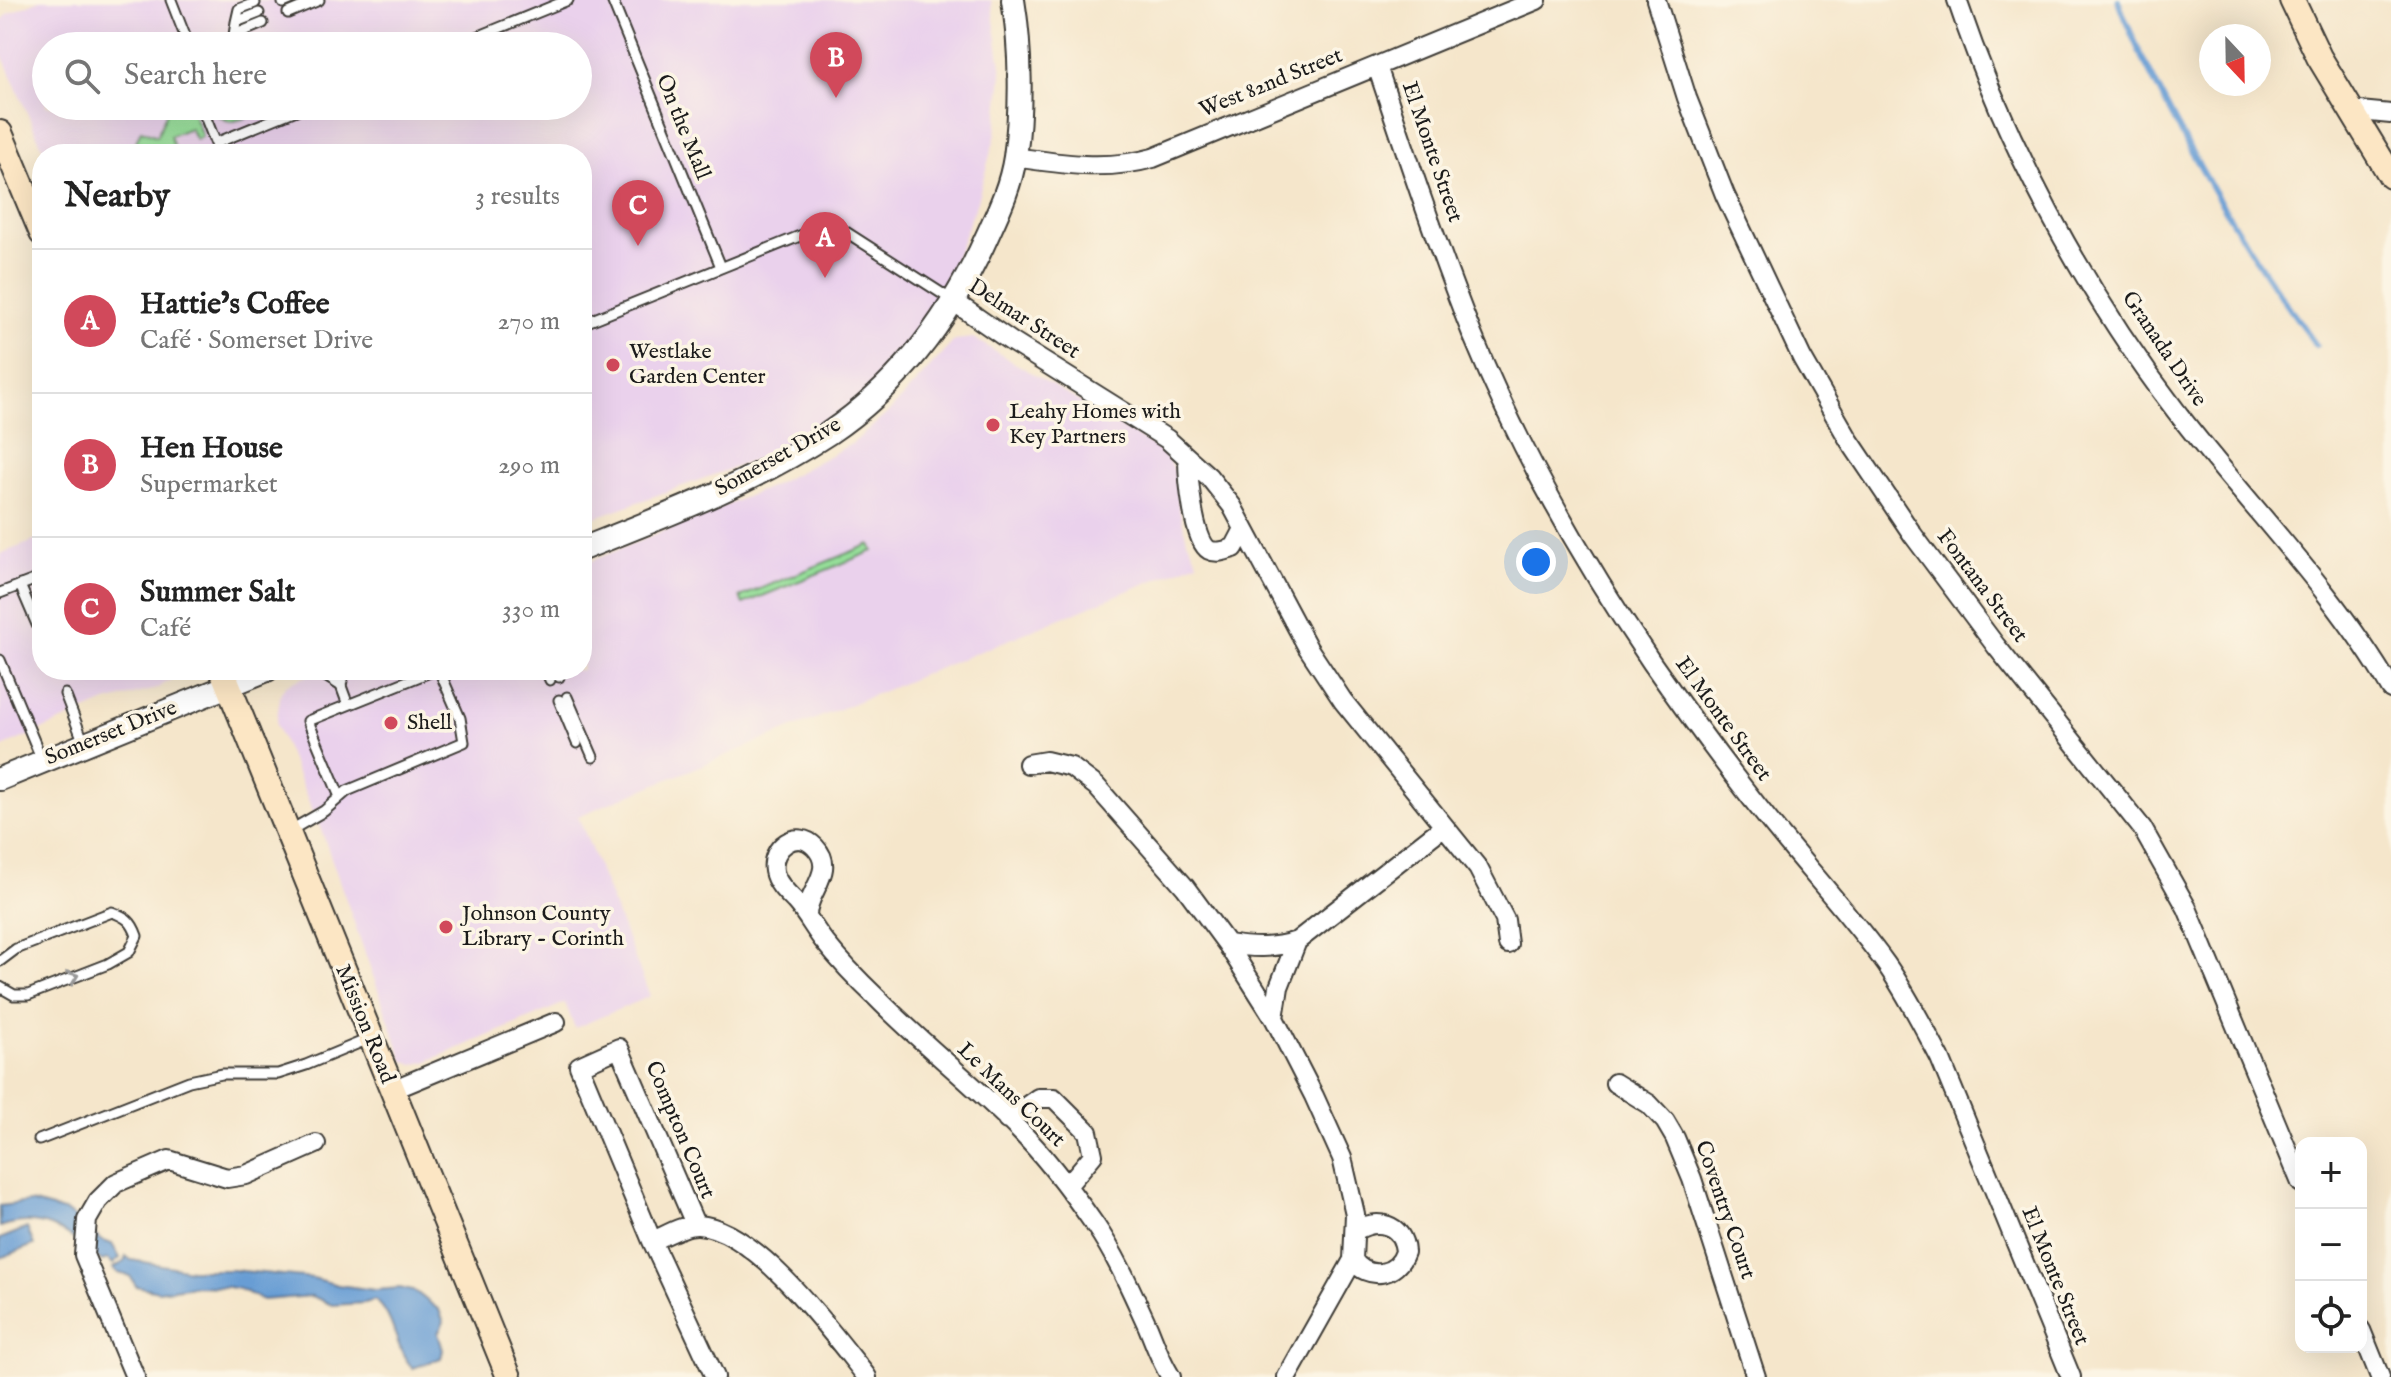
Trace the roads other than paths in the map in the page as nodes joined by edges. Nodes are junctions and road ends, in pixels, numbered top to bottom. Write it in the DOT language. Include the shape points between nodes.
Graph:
graph roads {
  1 [pos="171,0"];
  2 [pos="319,0"];
  3 [pos="568,0"];
  4 [pos="612,0"];
  5 [pos="1013,0"];
  6 [pos="1537,0"];
  7 [pos="1656,0"];
  8 [pos="1957,0"];
  9 [pos="2292,0"];
  10 [pos="288,13"];
  11 [pos="184,32"];
  12 [pos="234,32"];
  13 [pos="237,32"];
  14 [pos="489,32"];
  15 [pos="1377,66"];
  16 [pos="2349,110"];
  17 [pos="2391,114"];
  18 [pos="207,120"];
  19 [pos="272,120"];
  20 [pos="0,133"];
  21 [pos="216,143"];
  22 [pos="1015,157"];
  23 [pos="2391,176"];
  24 [pos="32,209"];
  25 [pos="721,267"];
  26 [pos="953,301"];
  27 [pos="592,320"];
  28 [pos="1188,458"];
  29 [pos="1244,529"];
  30 [pos="592,545"];
  31 [pos="32,581"];
  32 [pos="20,585"];
  33 [pos="0,593"];
  34 [pos="32,613"];
  35 [pos="0,660"];
  36 [pos="221,680"];
  37 [pos="226,680"];
  38 [pos="332,680"];
  39 [pos="342,680"];
  40 [pos="410,680"];
  41 [pos="437,680"];
  42 [pos="341,686"];
  43 [pos="2391,689"];
  44 [pos="65,694"];
  45 [pos="348,705"];
  46 [pos="577,743"];
  47 [pos="85,744"];
  48 [pos="593,757"];
  49 [pos="43,761"];
  50 [pos="1028,764"];
  51 [pos="0,779"];
  52 [pos="340,797"];
  53 [pos="1443,827"];
  54 [pos="288,832"];
  55 [pos="807,914"];
  56 [pos="1297,941"];
  57 [pos="1227,944"];
  58 [pos="1508,944"];
  59 [pos="0,961"];
  60 [pos="0,987"];
  61 [pos="1274,1018"];
  62 [pos="556,1022"];
  63 [pos="371,1038"];
  64 [pos="1615,1083"];
  65 [pos="392,1090"];
  66 [pos="1007,1120"];
  67 [pos="39,1140"];
  68 [pos="316,1144"];
  69 [pos="2295,1168"];
  70 [pos="1067,1186"];
  71 [pos="695,1224"];
  72 [pos="1355,1231"];
  73 [pos="652,1241"];
  74 [pos="1353,1260"];
  75 [pos="2367,1345"];
  76 [pos="135,1377"];
  77 [pos="509,1377"];
  78 [pos="715,1377"];
  79 [pos="867,1377"];
  80 [pos="1171,1377"];
  81 [pos="1287,1377"];
  82 [pos="1756,1377"];
  83 [pos="2071,1377"];
  84 [pos="2380,1377"];
  1 -- 11 [label="lane"];
  2 -- 10 [label="lane"];
  3 -- 14 [label="lane"];
  4 -- 25 [label="lane, On the Mall"];
  5 -- 22 [label="street, Somerset Drive" via="1019,71"];
  6 -- 15 [label="street, West 82nd Street"];
  7 -- 69 [label="street, Fontana Street" via="1725,195 1802,358 1913,535 2142,828 2193,921"];
  8 -- 43 [label="street, Granada Drive" via="2039,191 2116,324 2209,454 2334,604"];
  9 -- 16 [label="main road"];
  12 -- 13 [label="lane" via="236,22 259,13"];
  15 -- 22 [label="street, West 82nd Street" via="1136,163 1077,165"];
  15 -- 83 [label="street, El Monte Street" via="1456,292 1510,418 1592,568 1650,660 1914,1007 1940,1058"];
  16 -- 17 [label="street"];
  16 -- 23 [label="main road"];
  18 -- 21 [label="lane"];
  19 -- 21 [label="lane"];
  20 -- 24 [label="main road"];
  22 -- 26 [label="street, Somerset Drive" via="1004,198"];
  25 -- 26 [label="lane, Delmar Street" via="832,223"];
  25 -- 27 [label="lane"];
  26 -- 28 [label="street, Delmar Street" via="1133,416"];
  26 -- 30 [label="street, Somerset Drive" via="895,379 828,433 695,502"];
  28 -- 29 [label="street, Delmar Street" via="1232,506"];
  28 -- 29 [label="street" via="1201,540 1210,550 1222,552 1234,548"];
  29 -- 53 [label="street, Delmar Street" via="1343,701"];
  31 -- 32 [label="lane"];
  32 -- 33 [label="lane"];
  32 -- 34 [label="lane"];
  35 -- 49 [label="lane"];
  36 -- 47 [label="street, Somerset Drive"];
  37 -- 54 [label="main road, Mission Road"];
  38 -- 42 [label="lane"];
  39 -- 42 [label="lane"];
  40 -- 45 [label="lane"];
  41 -- 52 [label="lane" via="460,718 464,742"];
  42 -- 45 [label="lane"];
  44 -- 47 [label="lane"];
  45 -- 52 [label="lane" via="308,721"];
  46 -- 48 [label="lane" via="563,698"];
  47 -- 49 [label="street, Somerset Drive"];
  49 -- 51 [label="street, Somerset Drive"];
  50 -- 57 [label="street" via="1046,761 1071,767 1096,786 1155,850"];
  52 -- 54 [label="lane"];
  53 -- 56 [label="street"];
  53 -- 58 [label="street" via="1495,897"];
  54 -- 63 [label="main road, Mission Road"];
  55 -- 66 [label="street, Le Mans Court" via="822,939 875,996"];
  56 -- 57 [label="street" via="1276,948"];
  56 -- 61 [label="street" via="1279,987"];
  57 -- 61 [label="street"];
  60 -- 59 [label="lane, one-way" via="28,995 108,964 129,952 137,936 126,916 112,912 16,949"];
  61 -- 72 [label="street" via="1342,1158"];
  62 -- 65 [label="street"];
  63 -- 65 [label="main road, Mission Road"];
  63 -- 67 [label="lane" via="278,1074 222,1074 189,1081"];
  64 -- 82 [label="street, Coventry Court" via="1649,1104 1675,1138"];
  65 -- 77 [label="main road, Mission Road"];
  66 -- 70 [label="street, Le Mans Court"];
  66 -- 70 [label="street" via="1038,1098 1054,1098 1088,1132 1093,1155"];
  68 -- 76 [label="street" via="227,1178 169,1160 116,1183 98,1201 87,1220 84,1255"];
  70 -- 80 [label="street, Le Mans Court" via="1125,1276"];
  71 -- 73 [label="street, Compton Court"];
  71 -- 73 [label="street, Compton Court" via="619,1048 579,1066"];
  71 -- 79 [label="street, Compton Court" via="721,1229 755,1249"];
  72 -- 74 [label="street"];
  72 -- 74 [label="street" via="1373,1223 1389,1225 1399,1232 1405,1252 1399,1265 1376,1274 1365,1272"];
  73 -- 78 [label="street, Compton Court"];
  74 -- 81 [label="street"];
  75 -- 84 [label="street"];
}
